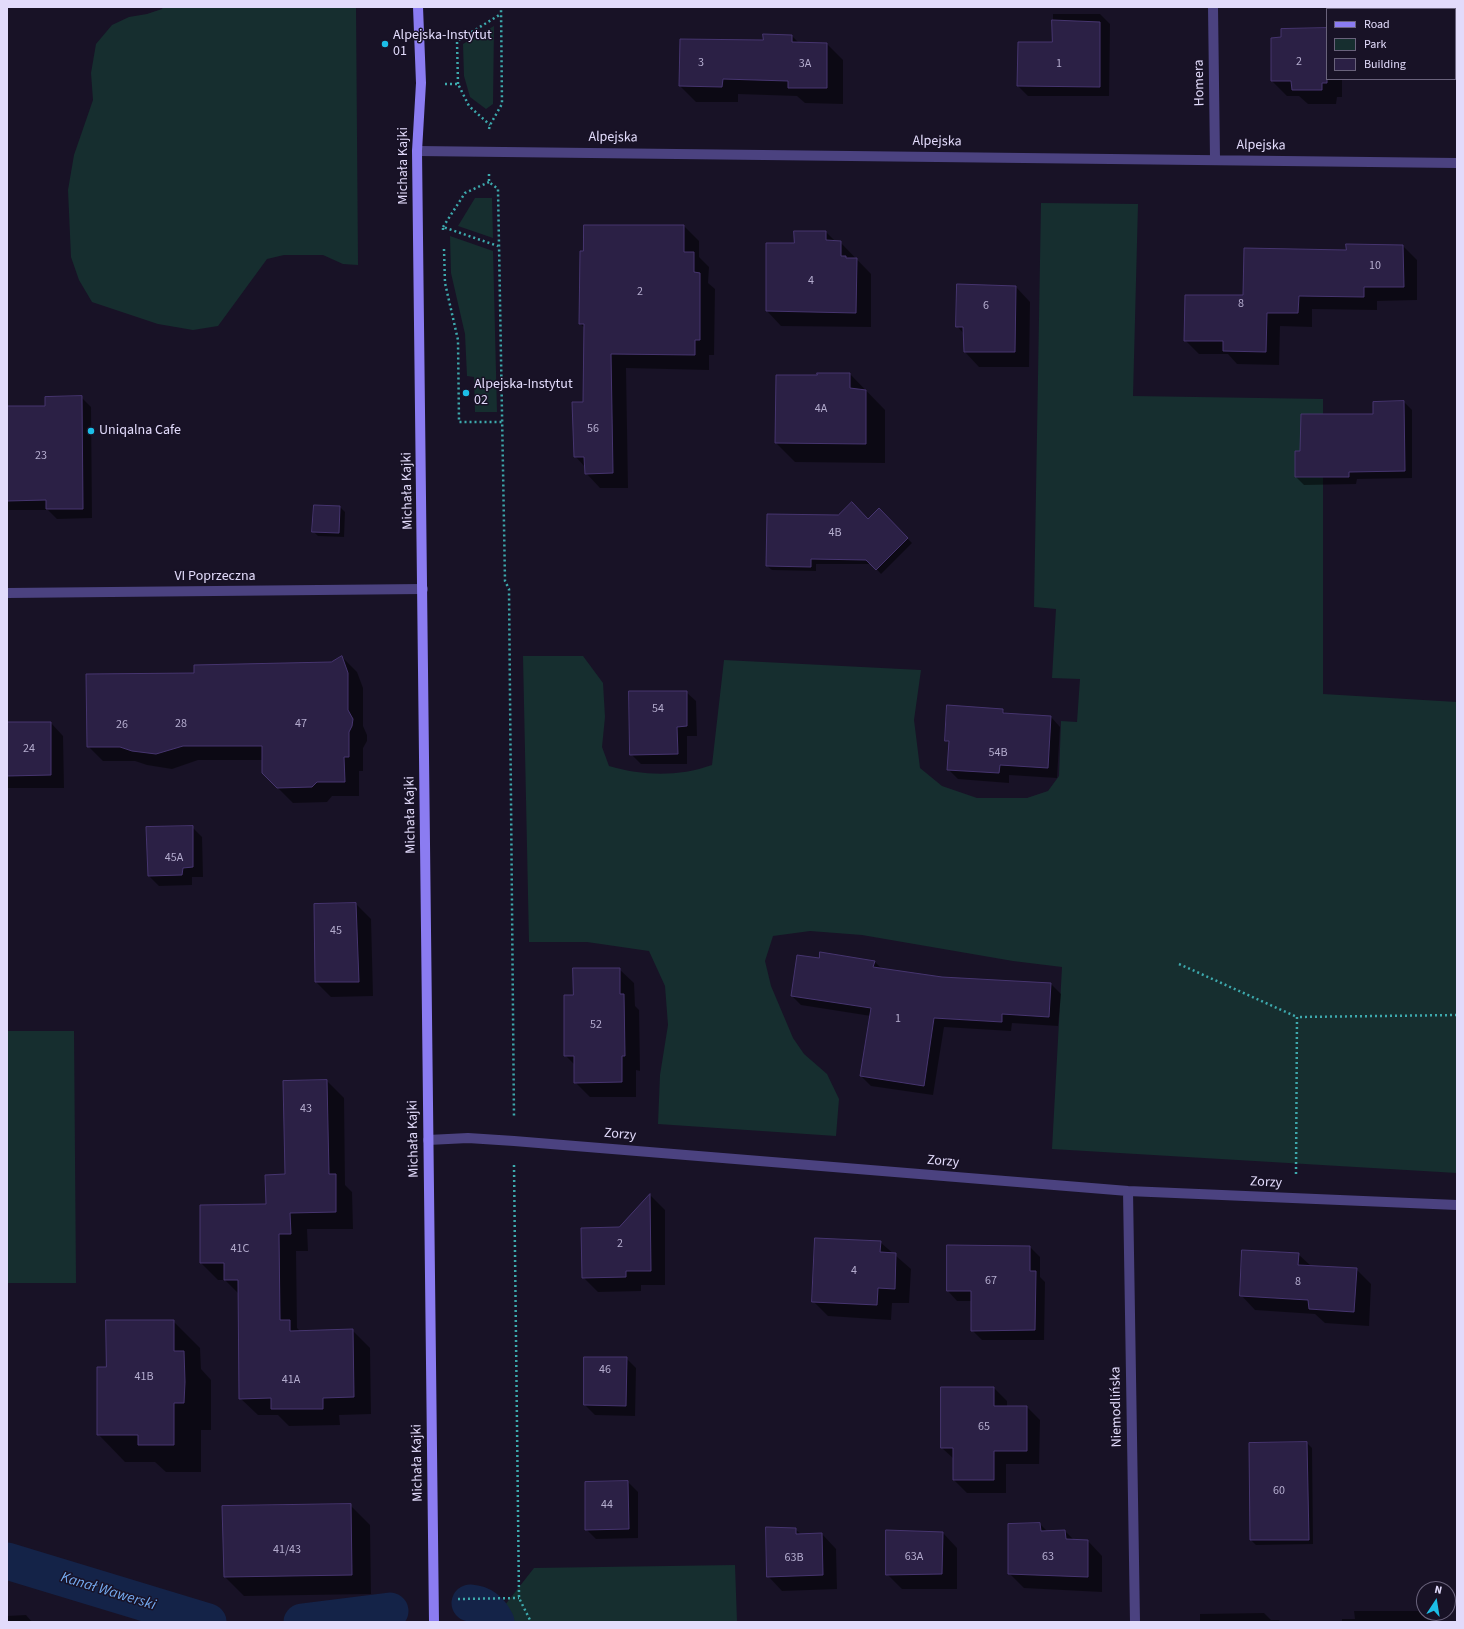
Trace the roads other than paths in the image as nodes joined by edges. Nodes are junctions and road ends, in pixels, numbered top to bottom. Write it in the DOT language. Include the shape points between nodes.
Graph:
graph roads {
  1 [pos="418,7"];
  2 [pos="1214,7"];
  3 [pos="417,151"];
  4 [pos="1215,159"];
  5 [pos="1457,162"];
  6 [pos="423,589"];
  7 [pos="7,594"];
  8 [pos="428,1140"];
  9 [pos="1128,1191"];
  10 [pos="1457,1205"];
  11 [pos="434,1622"];
  12 [pos="1135,1622"];
  1 -- 3 [label="street, Michała Kajki" via="420,83"];
  2 -- 4 [label="street, Homera"];
  3 -- 4 [label="street, Alpejska"];
  3 -- 6 [label="street, Michała Kajki"];
  4 -- 5 [label="street, Alpejska"];
  6 -- 7 [label="street, VI Poprzeczna"];
  6 -- 8 [label="street, Michała Kajki"];
  8 -- 9 [label="street, Zorzy" via="468,1138 514,1141"];
  8 -- 11 [label="street, Michała Kajki"];
  9 -- 10 [label="street, Zorzy"];
  9 -- 12 [label="street, Niemodlińska"];
}
